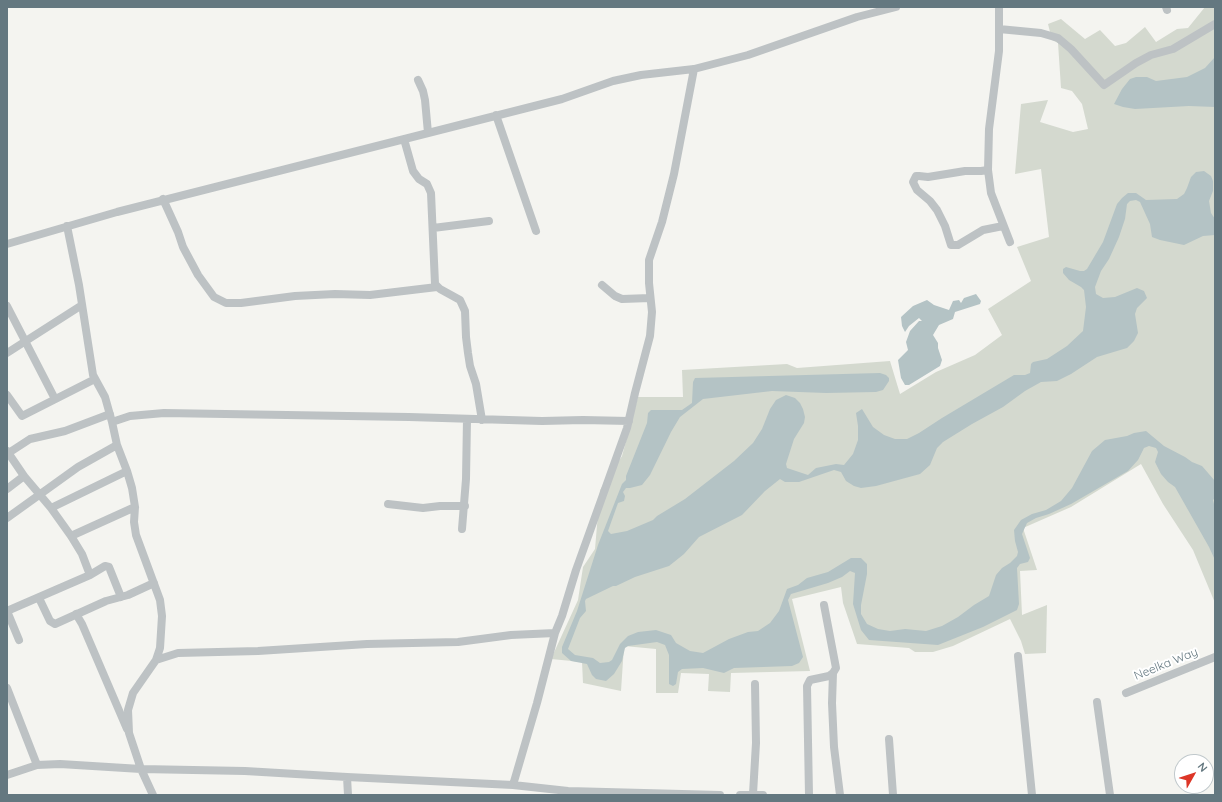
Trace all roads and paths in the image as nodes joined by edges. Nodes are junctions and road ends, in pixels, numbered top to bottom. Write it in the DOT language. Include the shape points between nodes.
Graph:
graph roads {
  1 [pos="896,7"];
  2 [pos="999,7"];
  3 [pos="1215,24"];
  4 [pos="999,29"];
  5 [pos="694,69"];
  6 [pos="418,80"];
  7 [pos="496,115"];
  8 [pos="428,133"];
  9 [pos="404,139"];
  10 [pos="988,170"];
  11 [pos="163,199"];
  12 [pos="488,221"];
  13 [pos="67,226"];
  14 [pos="1003,226"];
  15 [pos="433,228"];
  16 [pos="536,231"];
  17 [pos="1010,242"];
  18 [pos="7,244"];
  19 [pos="602,286"];
  20 [pos="437,287"];
  21 [pos="650,298"];
  22 [pos="82,305"];
  23 [pos="7,306"];
  24 [pos="25,341"];
  25 [pos="7,353"];
  26 [pos="95,379"];
  27 [pos="7,395"];
  28 [pos="55,399"];
  29 [pos="111,418"];
  30 [pos="467,419"];
  31 [pos="482,420"];
  32 [pos="629,421"];
  33 [pos="117,445"];
  34 [pos="7,453"];
  35 [pos="127,470"];
  36 [pos="24,476"];
  37 [pos="7,489"];
  38 [pos="39,494"];
  39 [pos="388,504"];
  40 [pos="465,506"];
  41 [pos="135,507"];
  42 [pos="51,508"];
  43 [pos="7,518"];
  44 [pos="462,529"];
  45 [pos="71,536"];
  46 [pos="90,575"];
  47 [pos="154,583"];
  48 [pos="121,597"];
  49 [pos="39,598"];
  50 [pos="824,605"];
  51 [pos="7,611"];
  52 [pos="76,614"];
  53 [pos="555,633"];
  54 [pos="19,640"];
  55 [pos="1018,656"];
  56 [pos="1215,657"];
  57 [pos="156,660"];
  58 [pos="833,673"];
  59 [pos="755,684"];
  60 [pos="7,688"];
  61 [pos="1126,693"];
  62 [pos="1097,702"];
  63 [pos="129,734"];
  64 [pos="889,739"];
  65 [pos="37,765"];
  66 [pos="142,769"];
  67 [pos="7,775"];
  68 [pos="347,777"];
  69 [pos="513,785"];
  70 [pos="568,793"];
  71 [pos="649,794"];
  72 [pos="675,794"];
  73 [pos="753,794"];
  74 [pos="153,795"];
  75 [pos="348,795"];
  76 [pos="720,795"];
  77 [pos="740,795"];
  78 [pos="763,795"];
  79 [pos="809,795"];
  80 [pos="840,795"];
  81 [pos="893,795"];
  82 [pos="1032,795"];
  83 [pos="1110,795"];
  1 -- 5 [label="street" via="748,55"];
  2 -- 4 [label="street"];
  3 -- 4 [label="street" via="1173,49 1151,55 1136,63 1104,84 1058,38 1041,32"];
  4 -- 10 [label="street" via="999,51 989,129"];
  5 -- 7 [label="street" via="613,81 562,99"];
  5 -- 21 [label="street" via="674,174 650,260"];
  6 -- 8 [label="street" via="425,100"];
  7 -- 8 [label="street"];
  7 -- 16 [label="street"];
  8 -- 9 [label="street"];
  9 -- 11 [label="street"];
  9 -- 15 [label="street" via="413,171 430,188"];
  10 -- 14 [label="street" via="992,193"];
  10 -- 14 [label="street" via="916,176 913,182 936,210 951,245 958,245 983,230"];
  11 -- 13 [label="street"];
  11 -- 20 [label="street" via="198,275 214,296 226,303 295,296 370,295"];
  12 -- 15 [label="street"];
  13 -- 18 [label="street"];
  13 -- 22 [label="street"];
  14 -- 17 [label="street"];
  15 -- 20 [label="street" via="434,277"];
  19 -- 21 [label="street" via="622,298"];
  20 -- 31 [label="street" via="463,303 470,366"];
  21 -- 32 [label="street" via="650,336"];
  22 -- 24 [label="street"];
  22 -- 26 [label="street"];
  23 -- 24 [label="street"];
  24 -- 25 [label="street"];
  24 -- 28 [label="street"];
  26 -- 28 [label="street"];
  26 -- 29 [label="street" via="105,397"];
  27 -- 28 [label="street" via="22,416"];
  29 -- 30 [label="street" via="164,413"];
  29 -- 33 [label="street"];
  29 -- 34 [label="street" via="30,439"];
  30 -- 31 [label="street"];
  30 -- 40 [label="street"];
  31 -- 32 [label="street"];
  32 -- 53 [label="street"];
  33 -- 35 [label="street"];
  33 -- 38 [label="street" via="78,467"];
  34 -- 36 [label="street"];
  35 -- 41 [label="street"];
  35 -- 42 [label="street"];
  36 -- 37 [label="street"];
  36 -- 38 [label="street"];
  38 -- 42 [label="street"];
  38 -- 43 [label="street"];
  39 -- 40 [label="street" via="423,508"];
  40 -- 44 [label="street"];
  41 -- 45 [label="street"];
  41 -- 47 [label="street" via="136,536"];
  42 -- 45 [label="street"];
  45 -- 46 [label="street" via="82,554"];
  46 -- 48 [label="street" via="105,566 109,567"];
  46 -- 49 [label="street"];
  47 -- 48 [label="street"];
  47 -- 57 [label="street" via="162,616 160,648"];
  48 -- 52 [label="street"];
  49 -- 51 [label="street"];
  49 -- 52 [label="street" via="53,624"];
  50 -- 58 [label="street" via="836,668"];
  51 -- 54 [label="street"];
  52 -- 63 [label="street"];
  53 -- 57 [label="street" via="511,634 458,642 398,642 178,653"];
  53 -- 69 [label="street"];
  55 -- 82 [label="street"];
  56 -- 61 [label="street, Neelka Way"];
  57 -- 63 [label="street" via="133,693 128,710"];
  58 -- 79 [label="street" via="810,680 807,686"];
  58 -- 80 [label="street" via="834,747"];
  59 -- 73 [label="street" via="756,743"];
  60 -- 65 [label="street"];
  62 -- 83 [label="street"];
  63 -- 66 [label="street"];
  64 -- 81 [label="street"];
  65 -- 66 [label="street"];
  65 -- 67 [label="street"];
  66 -- 68 [label="street" via="245,771"];
  66 -- 74 [label="street"];
  68 -- 69 [label="street"];
  68 -- 75 [label="street"];
  69 -- 70 [label="street"];
  70 -- 71 [label="street"];
  71 -- 72 [label="street"];
  72 -- 76 [label="street"];
  73 -- 77 [label="street"];
  73 -- 78 [label="street"];
}
